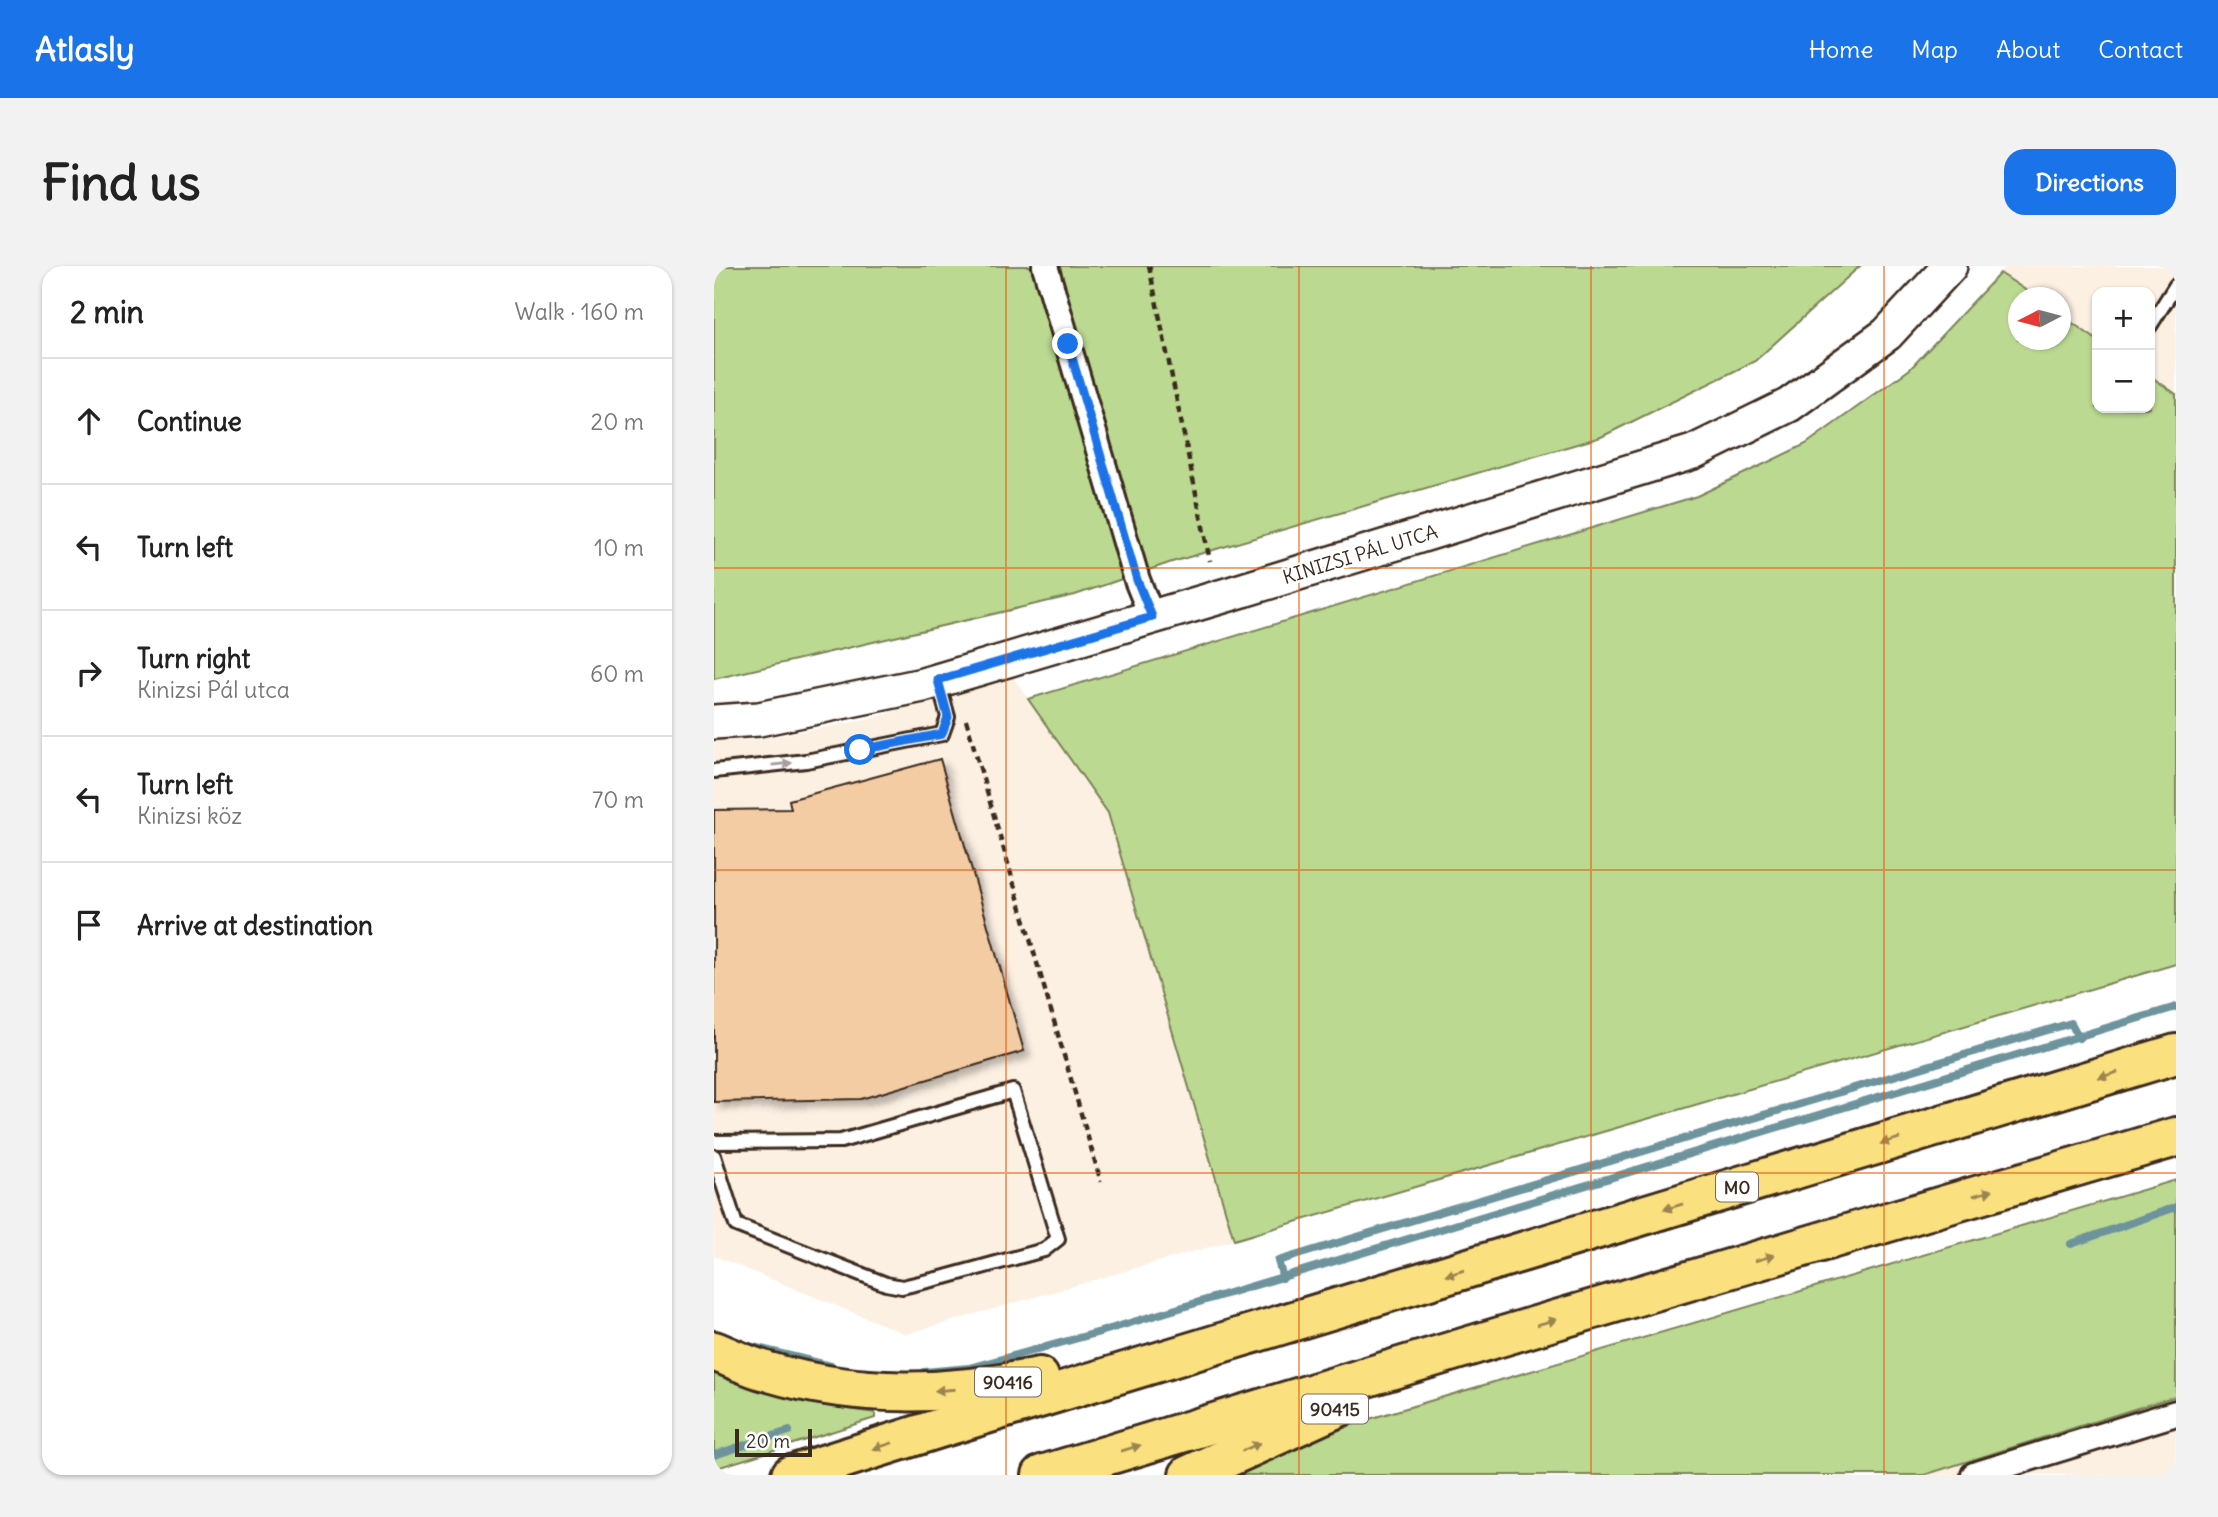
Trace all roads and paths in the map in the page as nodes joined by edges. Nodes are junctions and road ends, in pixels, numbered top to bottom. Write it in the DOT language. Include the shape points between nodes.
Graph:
graph roads {
  1 [pos="1045,266"];
  2 [pos="1149,266"];
  3 [pos="1950,266"];
  4 [pos="2176,285"];
  5 [pos="2155,318"];
  6 [pos="1210,561"];
  7 [pos="1152,617"];
  8 [pos="945,678"];
  9 [pos="714,722"];
  10 [pos="714,771"];
  11 [pos="2176,1054"];
  12 [pos="2176,1136"];
  13 [pos="714,1142"];
  14 [pos="714,1156"];
  15 [pos="1101,1182"];
  16 [pos="1300,1319"];
  17 [pos="1482,1342"];
  18 [pos="714,1351"];
  19 [pos="2176,1413"];
  20 [pos="790,1475"];
  21 [pos="1042,1475"];
  22 [pos="1189,1475"];
  23 [pos="1974,1475"];
  1 -- 7 [label="street" via="1137,580"];
  2 -- 6 [label="path"];
  3 -- 7 [label="street, KINIZSI PÁL UTCA" via="1887,334 1789,405 1693,452"];
  4 -- 5 [label="lane"];
  7 -- 8 [label="street, KINIZSI PÁL UTCA"];
  8 -- 9 [label="street, KINIZSI PÁL UTCA" via="759,719"];
  10 -- 8 [label="lane, one-way" via="806,761 942,734 948,717"];
  8 -- 15 [label="path"];
  11 -- 16 [label="highway, M0, one-way"];
  17 -- 12 [label="highway, one-way"];
  13 -- 14 [label="lane" via="841,1141 1013,1091 1058,1239 1044,1250 945,1277 902,1287 886,1284 736,1225"];
  16 -- 18 [label="highway, 90416, one-way" via="1027,1380 918,1392 878,1392 806,1381"];
  16 -- 20 [label="highway, M0, one-way"];
  21 -- 17 [label="highway, one-way"];
  22 -- 17 [label="highway, 90415, one-way"];
  19 -- 23 [label="street"];
}
